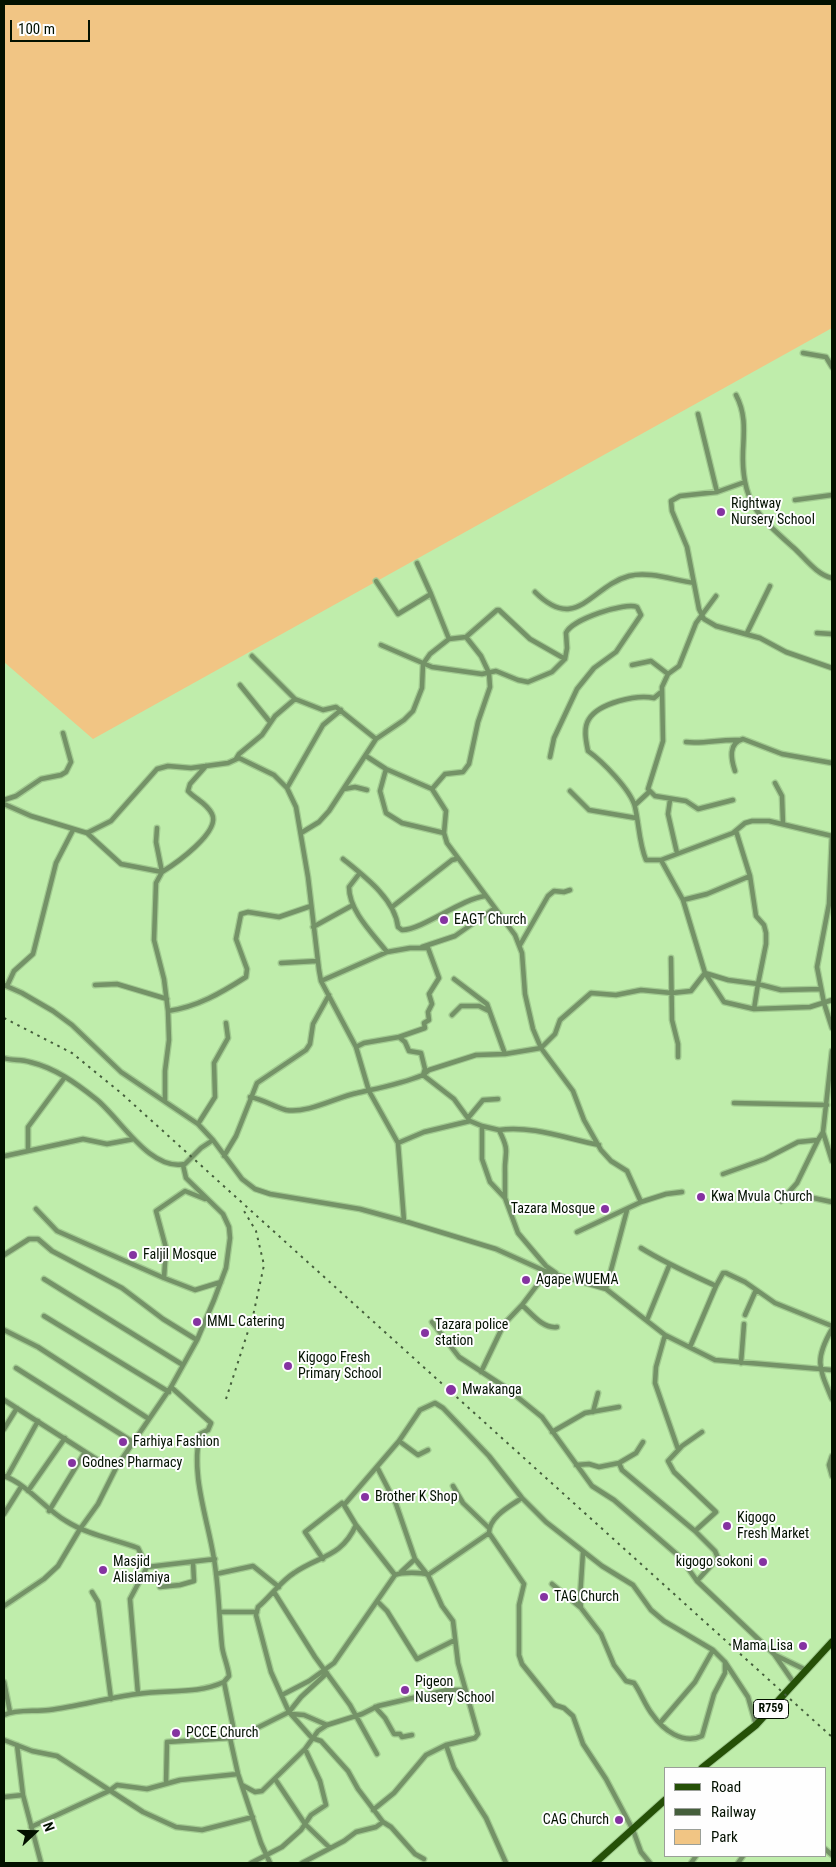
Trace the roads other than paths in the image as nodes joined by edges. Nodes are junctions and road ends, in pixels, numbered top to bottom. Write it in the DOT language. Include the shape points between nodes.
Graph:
graph roads {
  1 [pos="803,353"];
  2 [pos="832,367"];
  3 [pos="736,395"];
  4 [pos="698,414"];
  5 [pos="744,482"];
  6 [pos="717,492"];
  7 [pos="832,496"];
  8 [pos="795,500"];
  9 [pos="417,563"];
  10 [pos="832,578"];
  11 [pos="376,580"];
  12 [pos="694,583"];
  13 [pos="770,586"];
  14 [pos="535,592"];
  15 [pos="431,594"];
  16 [pos="716,596"];
  17 [pos="702,616"];
  18 [pos="818,632"];
  19 [pos="747,633"];
  20 [pos="832,634"];
  21 [pos="466,637"];
  22 [pos="449,639"];
  23 [pos="381,645"];
  24 [pos="252,656"];
  25 [pos="565,659"];
  26 [pos="424,664"];
  27 [pos="632,665"];
  28 [pos="832,668"];
  29 [pos="489,673"];
  30 [pos="668,674"];
  31 [pos="240,685"];
  32 [pos="660,693"];
  33 [pos="295,699"];
  34 [pos="341,710"];
  35 [pos="270,722"];
  36 [pos="63,733"];
  37 [pos="376,740"];
  38 [pos="740,740"];
  39 [pos="686,742"];
  40 [pos="366,756"];
  41 [pos="550,757"];
  42 [pos="236,759"];
  43 [pos="832,762"];
  44 [pos="208,765"];
  45 [pos="386,768"];
  46 [pos="735,771"];
  47 [pos="775,783"];
  48 [pos="287,788"];
  49 [pos="344,788"];
  50 [pos="432,789"];
  51 [pos="367,790"];
  52 [pos="570,791"];
  53 [pos="650,792"];
  54 [pos="4,800"];
  55 [pos="670,800"];
  56 [pos="733,800"];
  57 [pos="4,804"];
  58 [pos="635,805"];
  59 [pos="636,818"];
  60 [pos="783,824"];
  61 [pos="157,828"];
  62 [pos="73,830"];
  63 [pos="736,831"];
  64 [pos="301,832"];
  65 [pos="87,833"];
  66 [pos="444,833"];
  67 [pos="832,836"];
  68 [pos="832,847"];
  69 [pos="677,853"];
  70 [pos="343,859"];
  71 [pos="456,859"];
  72 [pos="660,860"];
  73 [pos="162,872"];
  74 [pos="359,874"];
  75 [pos="750,876"];
  76 [pos="570,890"];
  77 [pos="485,896"];
  78 [pos="683,900"];
  79 [pos="353,905"];
  80 [pos="311,906"];
  81 [pos="392,907"];
  82 [pos="495,908"];
  83 [pos="826,916"];
  84 [pos="832,920"];
  85 [pos="313,927"];
  86 [pos="520,945"];
  87 [pos="422,947"];
  88 [pos="387,952"];
  89 [pos="671,958"];
  90 [pos="316,961"];
  91 [pos="281,963"];
  92 [pos="705,973"];
  93 [pos="454,980"];
  94 [pos="322,981"];
  95 [pos="758,984"];
  96 [pos="5,985"];
  97 [pos="95,985"];
  98 [pos="821,990"];
  99 [pos="672,993"];
  100 [pos="329,995"];
  101 [pos="167,999"];
  102 [pos="832,1000"];
  103 [pos="824,1003"];
  104 [pos="754,1009"];
  105 [pos="168,1011"];
  106 [pos="489,1011"];
  107 [pos="452,1015"];
  108 [pos="226,1023"];
  109 [pos="832,1028"];
  110 [pos="399,1038"];
  111 [pos="356,1047"];
  112 [pos="541,1048"];
  113 [pos="832,1051"];
  114 [pos="506,1054"];
  115 [pos="678,1056"];
  116 [pos="6,1059"];
  117 [pos="4,1064"];
  118 [pos="423,1075"];
  119 [pos="65,1077"];
  120 [pos="369,1091"];
  121 [pos="250,1097"];
  122 [pos="498,1098"];
  123 [pos="830,1098"];
  124 [pos="165,1101"];
  125 [pos="734,1103"];
  126 [pos="827,1105"];
  127 [pos="469,1119"];
  128 [pos="198,1124"];
  129 [pos="482,1126"];
  130 [pos="499,1130"];
  131 [pos="823,1132"];
  132 [pos="134,1139"];
  133 [pos="214,1140"];
  134 [pos="818,1140"];
  135 [pos="398,1143"];
  136 [pos="599,1145"];
  137 [pos="28,1149"];
  138 [pos="5,1156"];
  139 [pos="224,1156"];
  140 [pos="832,1161"];
  141 [pos="183,1165"];
  142 [pos="723,1174"];
  143 [pos="682,1192"];
  144 [pos="804,1196"];
  145 [pos="505,1198"];
  146 [pos="206,1200"];
  147 [pos="781,1201"];
  148 [pos="641,1202"];
  149 [pos="832,1202"];
  150 [pos="36,1209"];
  151 [pos="627,1210"];
  152 [pos="404,1221"];
  153 [pos="577,1232"];
  154 [pos="641,1248"];
  155 [pos="4,1255"];
  156 [pos="669,1266"];
  157 [pos="548,1272"];
  158 [pos="561,1277"];
  159 [pos="164,1278"];
  160 [pos="44,1279"];
  161 [pos="221,1282"];
  162 [pos="716,1286"];
  163 [pos="606,1289"];
  164 [pos="756,1290"];
  165 [pos="522,1305"];
  166 [pos="745,1315"];
  167 [pos="44,1316"];
  168 [pos="647,1320"];
  169 [pos="432,1322"];
  170 [pos="744,1324"];
  171 [pos="557,1327"];
  172 [pos="832,1327"];
  173 [pos="4,1330"];
  174 [pos="665,1335"];
  175 [pos="197,1340"];
  176 [pos="690,1347"];
  177 [pos="741,1363"];
  178 [pos="182,1365"];
  179 [pos="16,1368"];
  180 [pos="820,1369"];
  181 [pos="832,1370"];
  182 [pos="481,1372"];
  183 [pos="170,1389"];
  184 [pos="598,1394"];
  185 [pos="832,1399"];
  186 [pos="4,1400"];
  187 [pos="16,1408"];
  188 [pos="620,1408"];
  189 [pos="593,1412"];
  190 [pos="150,1419"];
  191 [pos="38,1421"];
  192 [pos="4,1429"];
  193 [pos="552,1432"];
  194 [pos="702,1432"];
  195 [pos="65,1438"];
  196 [pos="399,1441"];
  197 [pos="133,1442"];
  198 [pos="643,1442"];
  199 [pos="678,1449"];
  200 [pos="428,1450"];
  201 [pos="85,1452"];
  202 [pos="832,1456"];
  203 [pos="619,1463"];
  204 [pos="576,1465"];
  205 [pos="117,1466"];
  206 [pos="377,1467"];
  207 [pos="5,1476"];
  208 [pos="832,1476"];
  209 [pos="453,1486"];
  210 [pos="21,1487"];
  211 [pos="28,1491"];
  212 [pos="522,1498"];
  213 [pos="342,1503"];
  214 [pos="49,1511"];
  215 [pos="4,1514"];
  216 [pos="356,1525"];
  217 [pos="80,1529"];
  218 [pos="489,1531"];
  219 [pos="695,1531"];
  220 [pos="583,1552"];
  221 [pos="214,1559"];
  222 [pos="323,1559"];
  223 [pos="415,1559"];
  224 [pos="193,1562"];
  225 [pos="147,1567"];
  226 [pos="401,1572"];
  227 [pos="216,1574"];
  228 [pos="427,1574"];
  229 [pos="395,1575"];
  230 [pos="697,1581"];
  231 [pos="552,1584"];
  232 [pos="160,1587"];
  233 [pos="278,1587"];
  234 [pos="92,1592"];
  235 [pos="274,1592"];
  236 [pos="377,1601"];
  237 [pos="4,1606"];
  238 [pos="581,1608"];
  239 [pos="221,1612"];
  240 [pos="257,1612"];
  241 [pos="455,1640"];
  242 [pos="832,1642"];
  243 [pos="712,1650"];
  244 [pos="774,1654"];
  245 [pos="726,1662"];
  246 [pos="806,1670"];
  247 [pos="326,1672"];
  248 [pos="4,1682"];
  249 [pos="224,1682"];
  250 [pos="794,1683"];
  251 [pos="465,1690"];
  252 [pos="138,1694"];
  253 [pos="282,1695"];
  254 [pos="111,1699"];
  255 [pos="375,1707"];
  256 [pos="10,1712"];
  257 [pos="290,1713"];
  258 [pos="4,1715"];
  259 [pos="357,1716"];
  260 [pos="660,1723"];
  261 [pos="327,1725"];
  262 [pos="756,1725"];
  263 [pos="412,1735"];
  264 [pos="230,1738"];
  265 [pos="312,1738"];
  266 [pos="4,1740"];
  267 [pos="17,1745"];
  268 [pos="446,1745"];
  269 [pos="305,1749"];
  270 [pos="377,1754"];
  271 [pos="703,1767"];
  272 [pos="238,1774"];
  273 [pos="275,1779"];
  274 [pos="166,1784"];
  275 [pos="242,1785"];
  276 [pos="109,1791"];
  277 [pos="24,1795"];
  278 [pos="4,1797"];
  279 [pos="664,1801"];
  280 [pos="373,1810"];
  281 [pos="254,1817"];
  282 [pos="383,1822"];
  283 [pos="305,1824"];
  284 [pos="32,1827"];
  285 [pos="633,1830"];
  286 [pos="330,1848"];
  287 [pos="265,1854"];
  288 [pos="424,1859"];
  289 [pos="41,1863"];
  290 [pos="250,1863"];
  291 [pos="270,1863"];
  292 [pos="302,1863"];
  293 [pos="506,1863"];
  294 [pos="594,1863"];
  295 [pos="650,1863"];
  1 -- 2 [label="street" via="826,357"];
  3 -- 5 [label="street" via="744,416"];
  4 -- 6 [label="street"];
  5 -- 6 [label="street"];
  5 -- 10 [label="street" via="760,517 820,573"];
  6 -- 12 [label="street" via="680,496 671,501 687,547"];
  7 -- 8 [label="street"];
  9 -- 15 [label="street"];
  11 -- 15 [label="street" via="398,614"];
  12 -- 14 [label="street" via="631,576 569,609 551,606"];
  12 -- 17 [label="street"];
  13 -- 19 [label="street"];
  15 -- 22 [label="street"];
  16 -- 17 [label="street"];
  17 -- 19 [label="street" via="711,624"];
  17 -- 30 [label="street" via="696,623 679,666"];
  18 -- 20 [label="street"];
  19 -- 28 [label="street" via="786,652"];
  21 -- 22 [label="street"];
  21 -- 25 [label="street" via="500,610 530,639"];
  21 -- 29 [label="street" via="482,656"];
  22 -- 26 [label="street" via="430,654"];
  23 -- 26 [label="street"];
  24 -- 33 [label="street"];
  25 -- 29 [label="street" via="552,672 528,682 496,671"];
  25 -- 41 [label="street" via="568,648 566,633 572,624 628,605 638,609 641,615 617,650 594,668 577,689 554,738"];
  26 -- 29 [label="street" via="444,670"];
  26 -- 37 [label="street" via="422,688 413,711"];
  27 -- 30 [label="street" via="651,661"];
  29 -- 50 [label="street" via="488,696 478,722 469,764 462,772 445,774"];
  30 -- 32 [label="street"];
  31 -- 35 [label="street"];
  32 -- 53 [label="street" via="663,741"];
  32 -- 58 [label="street" via="654,698 643,695 602,708 586,726 588,751 628,790"];
  33 -- 34 [label="street" via="323,710 333,706"];
  33 -- 35 [label="street"];
  34 -- 37 [label="street"];
  34 -- 48 [label="street" via="323,725"];
  35 -- 42 [label="street" via="262,735"];
  36 -- 54 [label="street" via="71,762 66,772 41,779"];
  37 -- 40 [label="street"];
  38 -- 39 [label="street" via="703,744"];
  38 -- 43 [label="street" via="749,740 782,754"];
  38 -- 46 [label="street" via="732,751"];
  40 -- 45 [label="street"];
  40 -- 49 [label="street"];
  42 -- 44 [label="street"];
  42 -- 48 [label="street" via="267,770"];
  44 -- 65 [label="street" via="184,769 168,766 155,770 111,821"];
  44 -- 73 [label="street" via="190,784 188,791 209,809 213,826 189,854"];
  45 -- 50 [label="street"];
  45 -- 66 [label="street" via="380,791 386,813 402,823"];
  47 -- 60 [label="street" via="782,796"];
  48 -- 64 [label="street" via="296,807"];
  49 -- 51 [label="street"];
  49 -- 64 [label="street" via="323,818"];
  50 -- 66 [label="street" via="446,811"];
  52 -- 59 [label="street" via="589,810"];
  53 -- 55 [label="street"];
  53 -- 58 [label="street"];
  55 -- 56 [label="street" via="686,801 698,809"];
  55 -- 69 [label="street" via="668,814"];
  57 -- 62 [label="street"];
  58 -- 59 [label="street"];
  59 -- 72 [label="street" via="646,860"];
  60 -- 63 [label="street" via="752,820"];
  60 -- 67 [label="street"];
  61 -- 73 [label="street" via="156,842"];
  62 -- 65 [label="street"];
  62 -- 96 [label="street" via="56,863 33,954 14,971"];
  63 -- 69 [label="street"];
  63 -- 75 [label="street"];
  64 -- 80 [label="street"];
  65 -- 73 [label="street" via="121,864"];
  66 -- 71 [label="street"];
  67 -- 68 [label="street"];
  68 -- 83 [label="street"];
  69 -- 72 [label="street"];
  70 -- 74 [label="street"];
  71 -- 77 [label="street"];
  71 -- 81 [label="street"];
  72 -- 78 [label="street"];
  73 -- 101 [label="street" via="156,883 154,940"];
  74 -- 79 [label="street" via="349,887"];
  74 -- 81 [label="street"];
  75 -- 78 [label="street"];
  75 -- 95 [label="street" via="756,916 764,925 766,934"];
  76 -- 86 [label="street" via="554,891 548,896"];
  77 -- 81 [label="street" via="404,930 398,927 398,916"];
  77 -- 82 [label="street"];
  78 -- 92 [label="street"];
  79 -- 85 [label="street"];
  79 -- 88 [label="street"];
  80 -- 85 [label="street"];
  80 -- 105 [label="street" via="279,917 248,912 241,914 236,939 247,969 246,977 213,997 190,1007"];
  82 -- 86 [label="street"];
  82 -- 87 [label="street" via="455,936"];
  83 -- 84 [label="street"];
  83 -- 98 [label="street" via="817,966"];
  85 -- 90 [label="street"];
  86 -- 112 [label="street" via="525,994"];
  87 -- 88 [label="street"];
  87 -- 110 [label="street" via="424,950 428,948 439,978 429,994 432,1004 429,1020 424,1023 425,1028"];
  88 -- 94 [label="street"];
  89 -- 99 [label="street"];
  90 -- 91 [label="street"];
  90 -- 94 [label="street"];
  92 -- 95 [label="street"];
  92 -- 99 [label="street" via="691,991"];
  92 -- 104 [label="street" via="724,1002"];
  93 -- 106 [label="street" via="487,1004"];
  94 -- 100 [label="street"];
  95 -- 98 [label="street" via="781,990"];
  95 -- 104 [label="street"];
  96 -- 124 [label="street" via="53,1011 121,1072"];
  97 -- 101 [label="street" via="125,985"];
  98 -- 103 [label="street"];
  99 -- 112 [label="street" via="641,990 616,995 591,994 560,1020 555,1034"];
  99 -- 115 [label="street" via="672,1020"];
  100 -- 111 [label="street"];
  100 -- 121 [label="street" via="313,1024 306,1050 261,1079"];
  101 -- 105 [label="street"];
  102 -- 103 [label="street"];
  103 -- 104 [label="street" via="810,1007"];
  103 -- 109 [label="street"];
  105 -- 124 [label="street"];
  106 -- 107 [label="street" via="479,1006 460,1006"];
  106 -- 114 [label="street"];
  108 -- 128 [label="street" via="228,1038 214,1063 215,1097"];
  110 -- 111 [label="street"];
  110 -- 118 [label="street" via="409,1051 421,1053 425,1069"];
  111 -- 120 [label="street"];
  112 -- 114 [label="street"];
  112 -- 136 [label="street" via="574,1092 584,1120"];
  113 -- 123 [label="street"];
  114 -- 118 [label="street" via="476,1055 429,1070"];
  116 -- 117 [label="street"];
  116 -- 119 [label="street" via="44,1066"];
  118 -- 120 [label="street"];
  118 -- 127 [label="street" via="454,1099"];
  119 -- 132 [label="street" via="111,1112"];
  119 -- 137 [label="street" via="28,1127"];
  120 -- 121 [label="street" via="329,1103 287,1110"];
  120 -- 135 [label="street"];
  121 -- 139 [label="street" via="236,1136"];
  122 -- 127 [label="street" via="483,1100"];
  123 -- 126 [label="street"];
  124 -- 128 [label="street"];
  125 -- 126 [label="street"];
  126 -- 131 [label="street"];
  127 -- 129 [label="street"];
  127 -- 135 [label="street"];
  128 -- 133 [label="street"];
  129 -- 130 [label="street"];
  129 -- 145 [label="street" via="482,1159 486,1175"];
  130 -- 136 [label="street" via="522,1129"];
  130 -- 145 [label="street" via="508,1156 504,1172"];
  131 -- 134 [label="street"];
  131 -- 140 [label="street"];
  132 -- 137 [label="street" via="108,1144 83,1139"];
  132 -- 141 [label="street" via="146,1151 164,1161"];
  133 -- 139 [label="street"];
  133 -- 141 [label="street"];
  134 -- 142 [label="street" via="798,1142 765,1159"];
  134 -- 147 [label="street" via="797,1183"];
  135 -- 152 [label="street"];
  136 -- 148 [label="street" via="605,1155 627,1171"];
  137 -- 138 [label="street"];
  139 -- 152 [label="street" via="242,1180 261,1192 360,1209"];
  141 -- 146 [label="street" via="186,1178"];
  143 -- 148 [label="street"];
  144 -- 149 [label="street"];
  145 -- 158 [label="street" via="518,1233 546,1266"];
  146 -- 159 [label="street" via="185,1191 156,1211 166,1248"];
  146 -- 161 [label="street" via="223,1214 229,1227 229,1250"];
  148 -- 151 [label="street"];
  150 -- 159 [label="street" via="57,1231"];
  151 -- 153 [label="street"];
  151 -- 163 [label="street"];
  152 -- 157 [label="street" via="496,1249"];
  154 -- 156 [label="street"];
  155 -- 175 [label="street" via="29,1239 38,1239 52,1251 122,1288"];
  156 -- 162 [label="street"];
  156 -- 168 [label="street"];
  157 -- 158 [label="street"];
  157 -- 165 [label="street"];
  158 -- 163 [label="street"];
  159 -- 161 [label="street" via="195,1290"];
  160 -- 178 [label="street"];
  161 -- 175 [label="street"];
  162 -- 164 [label="street" via="725,1272"];
  162 -- 176 [label="street"];
  163 -- 168 [label="street"];
  164 -- 166 [label="street"];
  164 -- 172 [label="street" via="785,1308"];
  165 -- 171 [label="street" via="550,1328"];
  165 -- 182 [label="street" via="504,1324"];
  167 -- 183 [label="street"];
  168 -- 174 [label="street"];
  169 -- 182 [label="street" via="455,1354"];
  170 -- 177 [label="street"];
  172 -- 180 [label="street" via="822,1348"];
  173 -- 190 [label="street" via="38,1347"];
  174 -- 176 [label="street"];
  174 -- 199 [label="street" via="655,1383"];
  175 -- 178 [label="street"];
  176 -- 177 [label="street" via="715,1360"];
  177 -- 180 [label="street"];
  178 -- 183 [label="street"];
  179 -- 197 [label="street"];
  180 -- 181 [label="street"];
  180 -- 185 [label="street"];
  182 -- 193 [label="street" via="530,1406"];
  183 -- 190 [label="street"];
  183 -- 221 [label="street" via="211,1423 208,1430 200,1434 197,1447"];
  184 -- 189 [label="street"];
  186 -- 187 [label="street"];
  187 -- 191 [label="street"];
  187 -- 192 [label="street"];
  188 -- 189 [label="street"];
  189 -- 193 [label="street" via="577,1417"];
  190 -- 197 [label="street"];
  191 -- 195 [label="street"];
  191 -- 207 [label="street"];
  193 -- 204 [label="street"];
  194 -- 199 [label="street"];
  195 -- 201 [label="street"];
  195 -- 211 [label="street"];
  196 -- 200 [label="street" via="418,1455"];
  196 -- 206 [label="street"];
  196 -- 212 [label="street" via="420,1410 435,1403 490,1456"];
  197 -- 205 [label="street"];
  198 -- 203 [label="street" via="636,1453"];
  199 -- 219 [label="street" via="668,1459 670,1466 716,1512"];
  201 -- 205 [label="street" via="108,1466"];
  201 -- 214 [label="street"];
  202 -- 208 [label="street" via="829,1465"];
  203 -- 204 [label="street" via="599,1468 589,1464"];
  203 -- 219 [label="street" via="622,1470"];
  204 -- 230 [label="street" via="592,1486 614,1500 680,1557"];
  205 -- 217 [label="street" via="98,1504"];
  206 -- 216 [label="street" via="344,1505"];
  206 -- 223 [label="street" via="396,1504"];
  207 -- 210 [label="street"];
  209 -- 218 [label="street" via="463,1503"];
  210 -- 211 [label="street"];
  210 -- 215 [label="street"];
  211 -- 214 [label="street"];
  212 -- 218 [label="street" via="502,1511"];
  212 -- 220 [label="street"];
  213 -- 222 [label="street" via="305,1532"];
  214 -- 217 [label="street"];
  216 -- 222 [label="street" via="347,1542"];
  216 -- 229 [label="street"];
  217 -- 225 [label="street" via="138,1548"];
  217 -- 237 [label="street" via="58,1566"];
  218 -- 228 [label="street"];
  218 -- 285 [label="street" via="524,1584 518,1606 522,1664 554,1705 573,1716 583,1744"];
  219 -- 230 [label="street" via="716,1551 718,1558"];
  220 -- 238 [label="street"];
  220 -- 243 [label="street" via="633,1585 651,1610 664,1621"];
  221 -- 224 [label="street"];
  221 -- 227 [label="street"];
  222 -- 233 [label="street" via="293,1573"];
  223 -- 226 [label="street"];
  223 -- 228 [label="street"];
  224 -- 225 [label="street"];
  224 -- 232 [label="street" via="194,1581"];
  225 -- 252 [label="street" via="130,1599"];
  226 -- 228 [label="street"];
  226 -- 229 [label="street"];
  227 -- 233 [label="street" via="253,1566"];
  227 -- 239 [label="street"];
  228 -- 241 [label="street" via="453,1621"];
  229 -- 236 [label="street"];
  230 -- 244 [label="street"];
  231 -- 238 [label="street"];
  233 -- 235 [label="street"];
  234 -- 254 [label="street" via="98,1602"];
  235 -- 240 [label="street"];
  235 -- 247 [label="street"];
  236 -- 241 [label="street" via="387,1611 417,1659"];
  236 -- 247 [label="street"];
  238 -- 260 [label="street" via="601,1634 614,1665 626,1681 634,1683 651,1714"];
  239 -- 240 [label="street"];
  239 -- 249 [label="street" via="222,1648 229,1676"];
  240 -- 253 [label="street" via="269,1666"];
  241 -- 251 [label="street"];
  242 -- 246 [label="main road, R759"];
  243 -- 245 [label="street"];
  243 -- 260 [label="street" via="695,1682"];
  244 -- 246 [label="street"];
  244 -- 250 [label="street"];
  245 -- 260 [label="street" via="702,1736 679,1738"];
  245 -- 262 [label="street" via="748,1697"];
  246 -- 250 [label="main road, R759"];
  247 -- 253 [label="street"];
  247 -- 257 [label="street"];
  247 -- 259 [label="street"];
  248 -- 256 [label="street"];
  249 -- 252 [label="street" via="204,1690"];
  249 -- 264 [label="street" via="233,1726"];
  250 -- 262 [label="main road, R759"];
  251 -- 255 [label="street" via="447,1690"];
  251 -- 268 [label="street" via="478,1736"];
  252 -- 254 [label="street"];
  253 -- 257 [label="street"];
  254 -- 256 [label="street" via="62,1708"];
  255 -- 259 [label="street"];
  255 -- 263 [label="street" via="394,1734 402,1737"];
  256 -- 258 [label="street"];
  257 -- 261 [label="street" via="304,1714"];
  257 -- 264 [label="street"];
  257 -- 265 [label="street"];
  259 -- 261 [label="street"];
  259 -- 270 [label="street"];
  261 -- 265 [label="street"];
  262 -- 271 [label="main road, R759"];
  264 -- 272 [label="street"];
  264 -- 274 [label="street" via="167,1742"];
  265 -- 269 [label="street"];
  265 -- 280 [label="street" via="321,1741 348,1770"];
  266 -- 267 [label="street"];
  267 -- 276 [label="street" via="57,1756"];
  267 -- 277 [label="street"];
  268 -- 280 [label="street" via="426,1755 394,1793"];
  268 -- 293 [label="street" via="454,1768 486,1818"];
  269 -- 273 [label="street"];
  269 -- 283 [label="street" via="326,1803"];
  272 -- 274 [label="street"];
  272 -- 275 [label="street"];
  273 -- 275 [label="street" via="258,1792"];
  273 -- 283 [label="street"];
  274 -- 276 [label="street" via="140,1790 117,1784"];
  275 -- 281 [label="street"];
  276 -- 281 [label="street" via="162,1822 189,1829 210,1828"];
  276 -- 284 [label="street"];
  277 -- 278 [label="street"];
  277 -- 284 [label="street"];
  279 -- 285 [label="main road"];
  280 -- 282 [label="street"];
  281 -- 287 [label="street"];
  282 -- 286 [label="street" via="356,1832"];
  282 -- 288 [label="street"];
  283 -- 286 [label="street"];
  283 -- 287 [label="street" via="282,1847"];
  284 -- 289 [label="street"];
  285 -- 294 [label="main road"];
  285 -- 295 [label="street"];
  286 -- 292 [label="street"];
  287 -- 290 [label="street"];
  287 -- 291 [label="street"];
}
